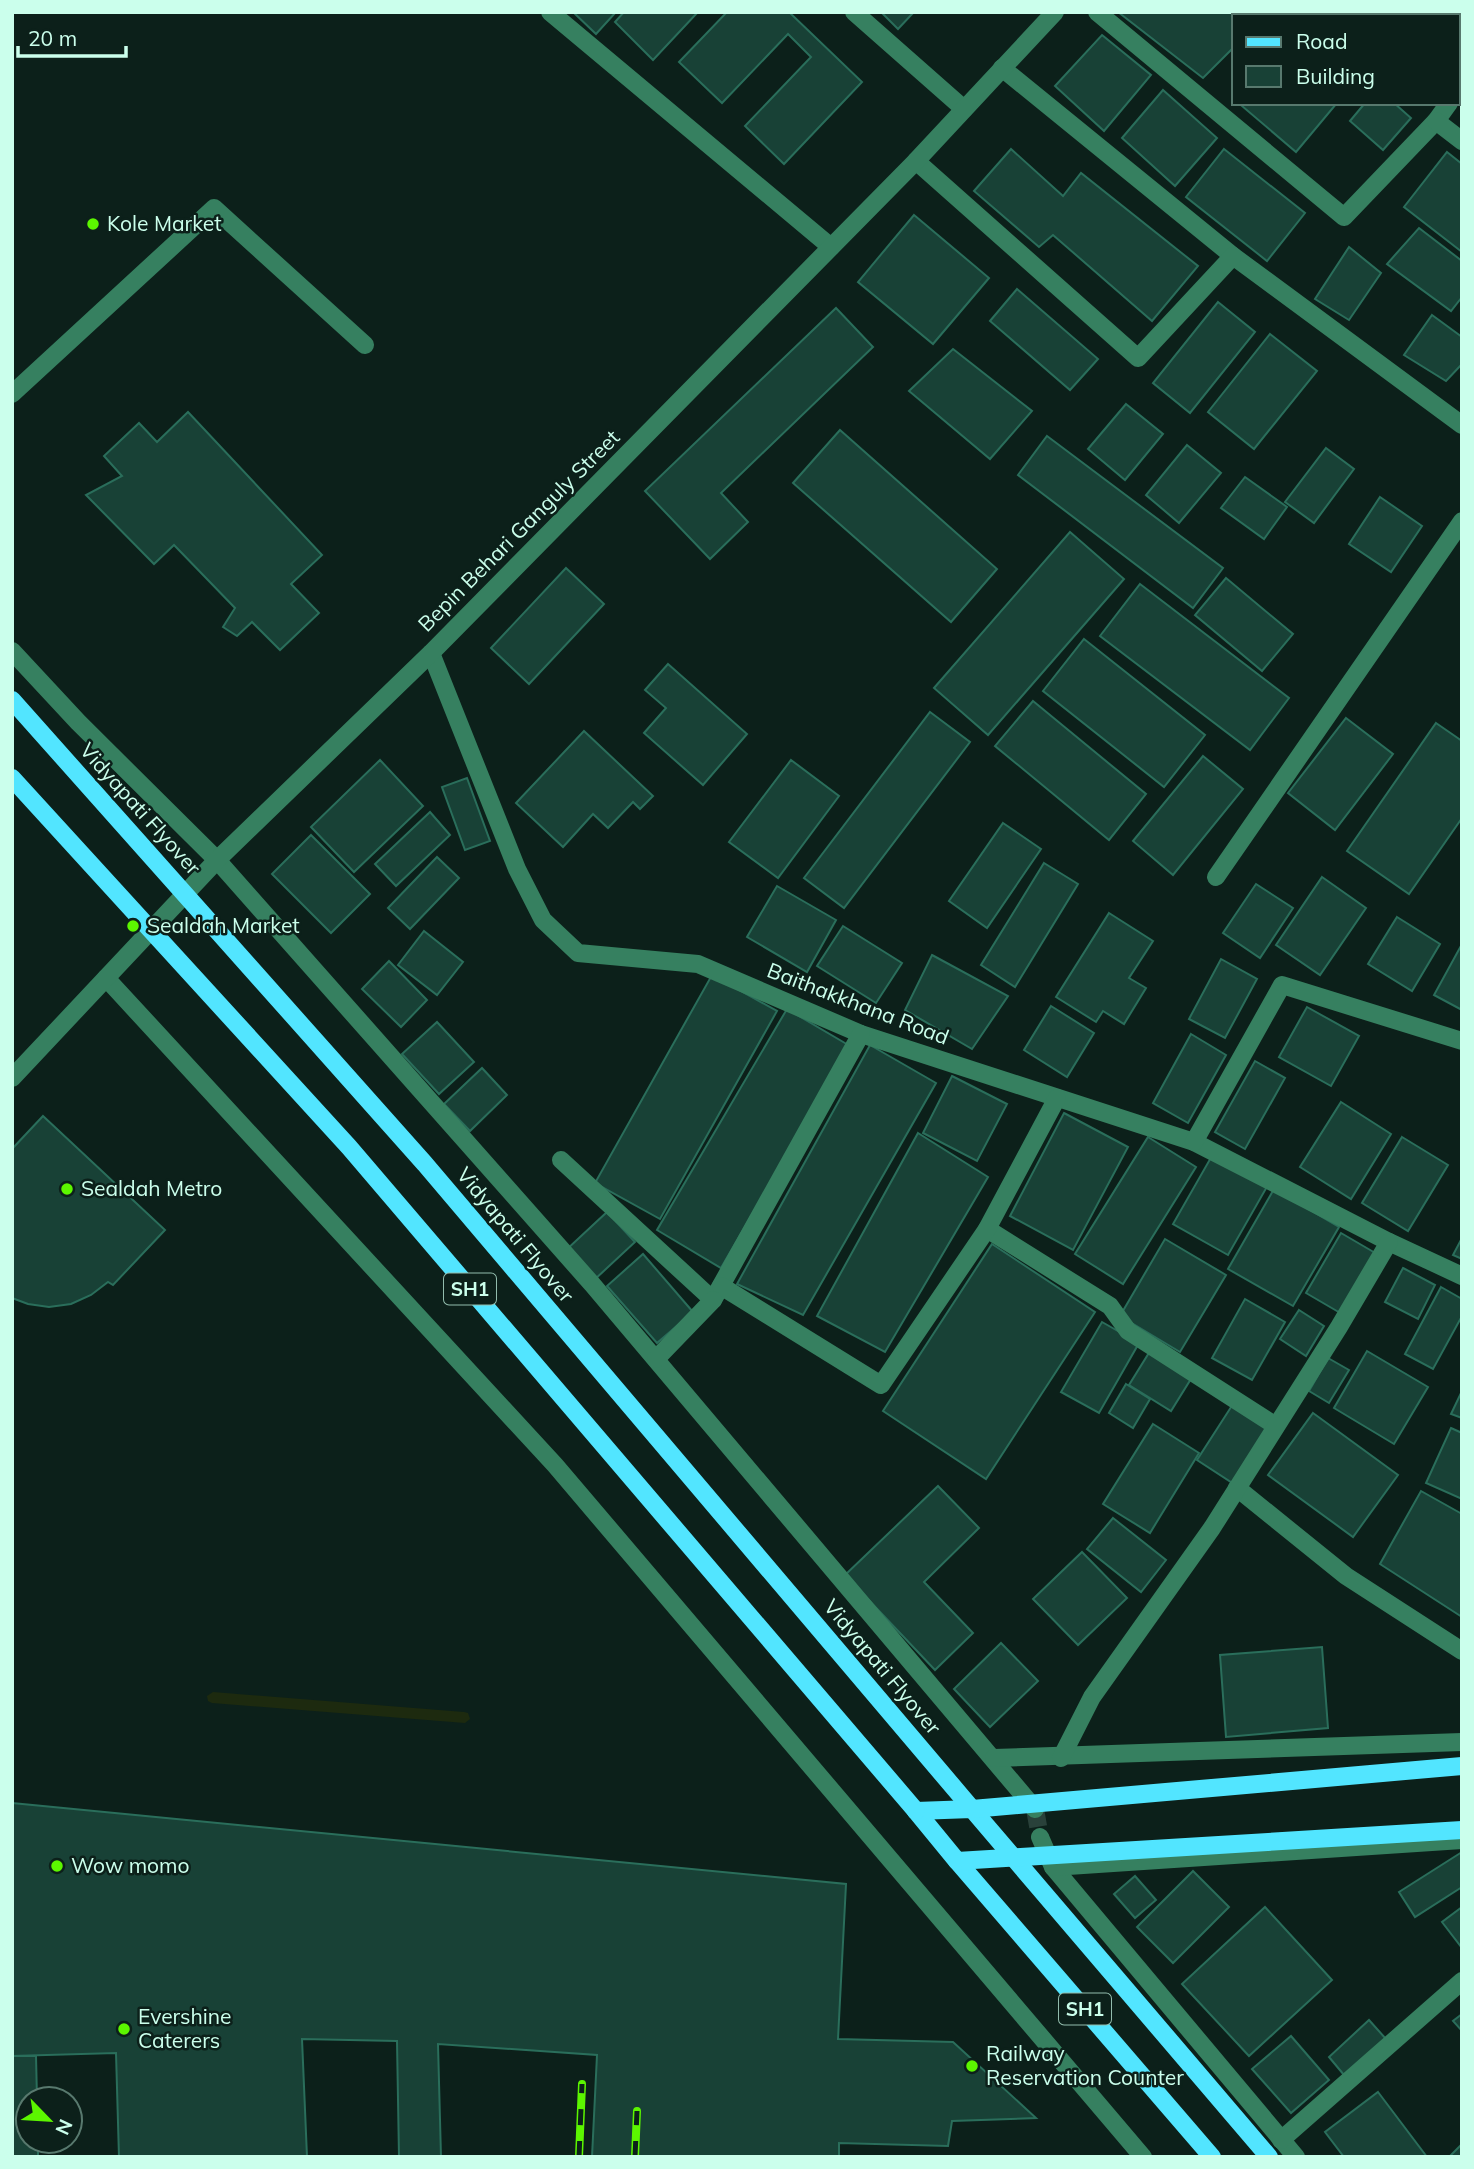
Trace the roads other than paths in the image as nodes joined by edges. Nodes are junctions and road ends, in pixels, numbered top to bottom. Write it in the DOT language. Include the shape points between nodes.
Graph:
graph roads {
  1 [pos="550,12"];
  2 [pos="854,12"];
  3 [pos="1055,12"];
  4 [pos="1097,12"];
  5 [pos="1002,68"];
  6 [pos="1448,105"];
  7 [pos="964,109"];
  8 [pos="1436,121"];
  9 [pos="1462,141"];
  10 [pos="916,161"];
  11 [pos="831,247"];
  12 [pos="1233,256"];
  13 [pos="365,345"];
  14 [pos="12,394"];
  15 [pos="1462,425"];
  16 [pos="1462,521"];
  17 [pos="12,652"];
  18 [pos="432,653"];
  19 [pos="12,700"];
  20 [pos="12,778"];
  21 [pos="217,860"];
  22 [pos="1216,877"];
  23 [pos="106,978"];
  24 [pos="861,1034"];
  25 [pos="1462,1041"];
  26 [pos="12,1078"];
  27 [pos="1057,1098"];
  28 [pos="1194,1142"];
  29 [pos="561,1160"];
  30 [pos="987,1229"];
  31 [pos="1389,1242"];
  32 [pos="1462,1276"];
  33 [pos="717,1293"];
  34 [pos="656,1359"];
  35 [pos="1276,1426"];
  36 [pos="1237,1488"];
  37 [pos="1462,1651"];
  38 [pos="1462,1742"];
  39 [pos="994,1758"];
  40 [pos="1061,1758"];
  41 [pos="1462,1766"];
  42 [pos="972,1809"];
  43 [pos="1035,1809"];
  44 [pos="916,1811"];
  45 [pos="1462,1830"];
  46 [pos="1040,1837"];
  47 [pos="1462,1840"];
  48 [pos="1015,1857"];
  49 [pos="957,1861"];
  50 [pos="1053,1867"];
  51 [pos="1462,1982"];
  52 [pos="1281,2140"];
  53 [pos="1143,2157"];
  54 [pos="1212,2157"];
  55 [pos="1269,2157"];
  56 [pos="1296,2157"];
  1 -- 11 [label="street"];
  2 -- 7 [label="street"];
  3 -- 5 [label="street, Bepin Behari Ganguly Street"];
  4 -- 8 [label="street" via="1344,217"];
  5 -- 7 [label="street, Bepin Behari Ganguly Street"];
  5 -- 12 [label="street"];
  6 -- 8 [label="street"];
  7 -- 10 [label="street, Bepin Behari Ganguly Street"];
  8 -- 9 [label="street"];
  10 -- 11 [label="street, Bepin Behari Ganguly Street"];
  10 -- 12 [label="street" via="1138,358"];
  11 -- 18 [label="street, Bepin Behari Ganguly Street"];
  12 -- 15 [label="street"];
  13 -- 14 [label="street" via="214,208"];
  16 -- 22 [label="street"];
  17 -- 21 [label="street"];
  18 -- 21 [label="street, Bepin Behari Ganguly Street"];
  18 -- 24 [label="street, Baithakkhana Road" via="517,869 543,919 578,953 698,964"];
  19 -- 42 [label="main road, Vidyapati Flyover, bridge" via="425,1164"];
  20 -- 44 [label="main road, SH1, bridge" via="349,1147"];
  21 -- 23 [label="street, Bepin Behari Ganguly Street"];
  21 -- 34 [label="street"];
  23 -- 26 [label="street, Bepin Behari Ganguly Street"];
  23 -- 53 [label="street" via="555,1465"];
  24 -- 27 [label="street, Baithakkhana Road"];
  24 -- 33 [label="street"];
  25 -- 28 [label="street" via="1282,985"];
  27 -- 28 [label="street, Baithakkhana Road"];
  27 -- 30 [label="street"];
  28 -- 31 [label="street, Baithakkhana Road"];
  29 -- 33 [label="street"];
  30 -- 33 [label="street" via="881,1385"];
  30 -- 35 [label="street" via="1110,1306 1128,1331"];
  31 -- 32 [label="street, Baithakkhana Road"];
  31 -- 35 [label="street"];
  33 -- 34 [label="street"];
  34 -- 39 [label="street"];
  35 -- 36 [label="street"];
  36 -- 37 [label="street" via="1346,1576"];
  36 -- 40 [label="street" via="1092,1697"];
  38 -- 40 [label="street"];
  39 -- 40 [label="street"];
  39 -- 43 [label="street"];
  41 -- 42 [label="main road, bridge"];
  42 -- 44 [label="main road"];
  42 -- 48 [label="main road, Vidyapati Flyover"];
  44 -- 49 [label="main road, SH1"];
  45 -- 48 [label="main road, bridge"];
  46 -- 50 [label="street"];
  47 -- 50 [label="street"];
  48 -- 49 [label="main road, bridge"];
  48 -- 55 [label="main road, Vidyapati Flyover"];
  49 -- 54 [label="main road, SH1"];
  50 -- 52 [label="street"];
  51 -- 52 [label="street"];
  52 -- 56 [label="street"];
}
